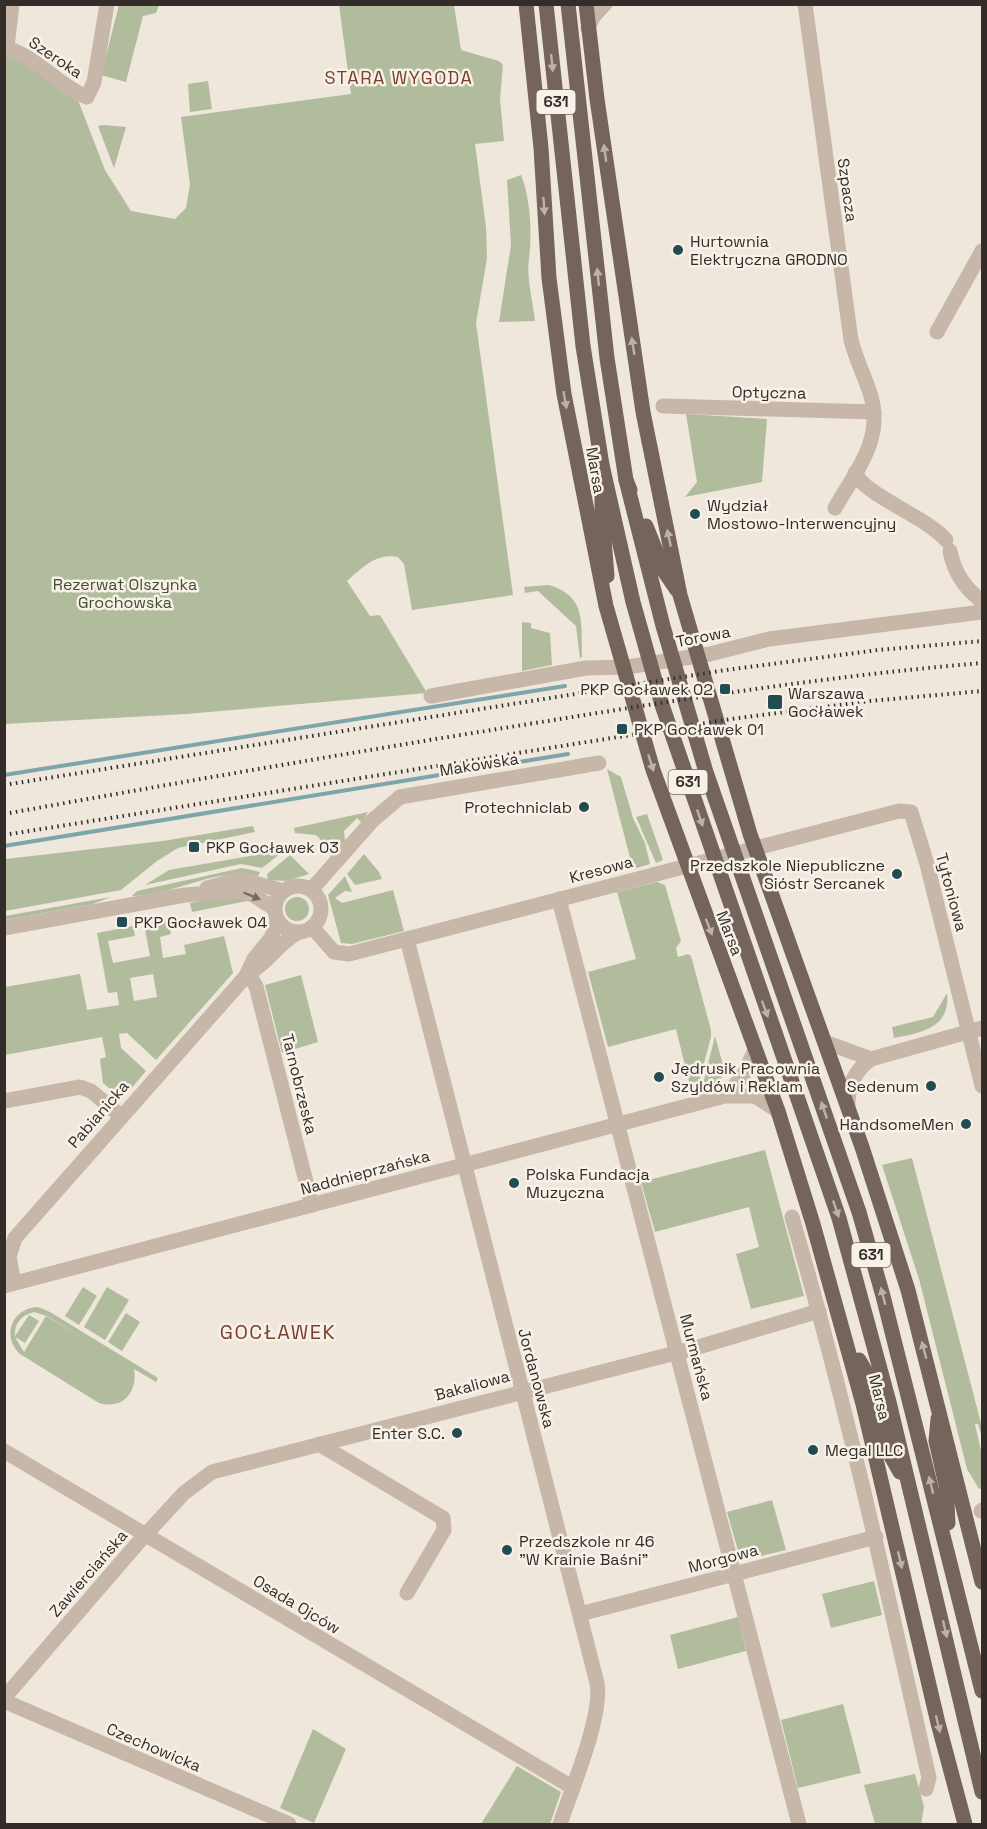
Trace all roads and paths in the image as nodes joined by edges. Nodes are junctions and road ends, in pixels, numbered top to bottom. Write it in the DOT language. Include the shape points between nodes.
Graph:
graph roads {
  1 [pos="12,4"];
  2 [pos="107,4"];
  3 [pos="526,4"];
  4 [pos="546,4"];
  5 [pos="568,4"];
  6 [pos="586,4"];
  7 [pos="605,4"];
  8 [pos="805,4"];
  9 [pos="588,28"];
  10 [pos="6,48"];
  11 [pos="982,251"];
  12 [pos="937,332"];
  13 [pos="663,406"];
  14 [pos="874,412"];
  15 [pos="602,465"];
  16 [pos="855,473"];
  17 [pos="626,480"];
  18 [pos="835,508"];
  19 [pos="680,595"];
  20 [pos="982,601"];
  21 [pos="606,606"];
  22 [pos="982,612"];
  23 [pos="431,696"];
  24 [pos="599,763"];
  25 [pos="911,812"];
  26 [pos="311,890"];
  27 [pos="283,891"];
  28 [pos="185,896"];
  29 [pos="559,899"];
  30 [pos="276,915"];
  31 [pos="4,928"];
  32 [pos="306,929"];
  33 [pos="407,939"];
  34 [pos="248,974"];
  35 [pos="976,1029"];
  36 [pos="825,1042"];
  37 [pos="755,1050"];
  38 [pos="871,1059"];
  39 [pos="982,1086"];
  40 [pos="725,1096"];
  41 [pos="4,1101"];
  42 [pos="848,1108"];
  43 [pos="778,1111"];
  44 [pos="121,1116"];
  45 [pos="619,1125"];
  46 [pos="464,1164"];
  47 [pos="312,1205"];
  48 [pos="792,1217"];
  49 [pos="9,1284"];
  50 [pos="819,1311"];
  51 [pos="847,1340"];
  52 [pos="677,1353"];
  53 [pos="523,1390"];
  54 [pos="939,1407"];
  55 [pos="319,1444"];
  56 [pos="4,1450"];
  57 [pos="205,1476"];
  58 [pos="910,1491"];
  59 [pos="146,1534"];
  60 [pos="876,1537"];
  61 [pos="951,1562"];
  62 [pos="735,1574"];
  63 [pos="982,1582"];
  64 [pos="407,1593"];
  65 [pos="580,1614"];
  66 [pos="982,1691"];
  67 [pos="4,1699"];
  68 [pos="572,1787"];
  69 [pos="926,1789"];
  70 [pos="982,1792"];
  71 [pos="289,1824"];
  72 [pos="560,1824"];
  73 [pos="799,1824"];
  74 [pos="964,1824"];
  1 -- 10 [label="street"];
  2 -- 10 [label="street, Szeroka" via="94,82 87,97"];
  3 -- 21 [label="main road, Marsa, one-way" via="549,278 564,394"];
  4 -- 15 [label="main road, 631, one-way" via="583,346"];
  17 -- 5 [label="main road, 631, one-way" via="607,358"];
  6 -- 9 [label="main road"];
  7 -- 9 [label="street"];
  8 -- 14 [label="street, Szpacza" via="851,340"];
  19 -- 9 [label="main road, one-way" via="643,412"];
  11 -- 12 [label="street"];
  13 -- 14 [label="street, Optyczna"];
  14 -- 16 [label="street" via="873,438"];
  15 -- 21 [label="main road" via="608,569"];
  15 -- 58 [label="main road, Marsa / 631, one-way" via="633,602 662,705 839,1218"];
  16 -- 18 [label="street"];
  16 -- 20 [label="street" via="864,484 933,526 948,545 961,580"];
  17 -- 19 [label="main road" via="664,570"];
  61 -- 17 [label="main road, Marsa / 631, one-way" via="859,1212 699,749"];
  19 -- 36 [label="main road" via="750,834"];
  21 -- 37 [label="main road, Marsa, one-way" via="653,770"];
  22 -- 23 [label="street, Torowa" via="769,639 710,654 627,667 586,668"];
  24 -- 26 [label="street, Makowska" via="396,799"];
  25 -- 29 [label="street, Kresowa"];
  25 -- 35 [label="street, Tytoniowa"];
  26 -- 27 [label="street" via="296,886"];
  26 -- 32 [label="street" via="321,907 319,918"];
  27 -- 28 [label="street" via="240,879"];
  27 -- 30 [label="street"];
  28 -- 30 [label="street, one-way" via="244,892"];
  28 -- 31 [label="street"];
  29 -- 33 [label="street, Kresowa"];
  29 -- 45 [label="street, Murmańska"];
  30 -- 32 [label="street" via="286,929"];
  30 -- 34 [label="street, Pabianicka" via="271,938"];
  32 -- 33 [label="street, Kresowa" via="343,954"];
  32 -- 34 [label="street, Pabianicka" via="289,937 262,966"];
  33 -- 46 [label="street, Jordanowska"];
  34 -- 44 [label="street, Pabianicka"];
  34 -- 47 [label="street, Tarnobrzeska" via="256,986"];
  35 -- 38 [label="street"];
  35 -- 39 [label="street, Tytoniowa"];
  36 -- 38 [label="street"];
  36 -- 42 [label="main road"];
  37 -- 40 [label="street" via="743,1076"];
  37 -- 43 [label="main road, Marsa"];
  38 -- 42 [label="street" via="851,1083"];
  40 -- 43 [label="street, Naddnieprzańska" via="755,1096"];
  40 -- 45 [label="street, Naddnieprzańska"];
  41 -- 44 [label="street" via="80,1086"];
  54 -- 42 [label="main road, one-way" via="909,1290"];
  43 -- 51 [label="main road, Marsa"];
  44 -- 49 [label="street, Pabianicka" via="15,1238 9,1254"];
  45 -- 46 [label="street, Naddnieprzańska"];
  45 -- 52 [label="street, Murmańska"];
  46 -- 47 [label="street, Naddnieprzańska"];
  46 -- 53 [label="street, Jordanowska"];
  47 -- 49 [label="street, Naddnieprzańska"];
  48 -- 50 [label="street"];
  50 -- 52 [label="street, Bakaliowa"];
  50 -- 60 [label="street"];
  51 -- 58 [label="main road" via="866,1372 891,1456"];
  51 -- 74 [label="main road, Marsa, one-way"];
  52 -- 53 [label="street, Bakaliowa"];
  52 -- 62 [label="street, Murmańska"];
  53 -- 55 [label="street, Bakaliowa"];
  53 -- 65 [label="street, Jordanowska"];
  54 -- 61 [label="main road" via="936,1441 946,1485"];
  54 -- 63 [label="main road"];
  55 -- 57 [label="street, Bakaliowa" via="222,1468"];
  55 -- 64 [label="street" via="443,1518 444,1530"];
  56 -- 59 [label="street, Osada Ojców"];
  57 -- 59 [label="street, Zawierciańska"];
  58 -- 70 [label="main road, Marsa / 631, one-way"];
  59 -- 67 [label="street, Zawierciańska"];
  59 -- 68 [label="street, Osada Ojców"];
  60 -- 62 [label="street, Morgowa"];
  60 -- 69 [label="street" via="929,1778"];
  61 -- 66 [label="main road, Marsa / 631"];
  62 -- 65 [label="street, Morgowa"];
  62 -- 73 [label="street, Murmańska"];
  65 -- 68 [label="street, Jordanowska" via="598,1689 592,1726"];
  67 -- 71 [label="street, Czechowicka"];
  68 -- 72 [label="street, Jordanowska"];
}
